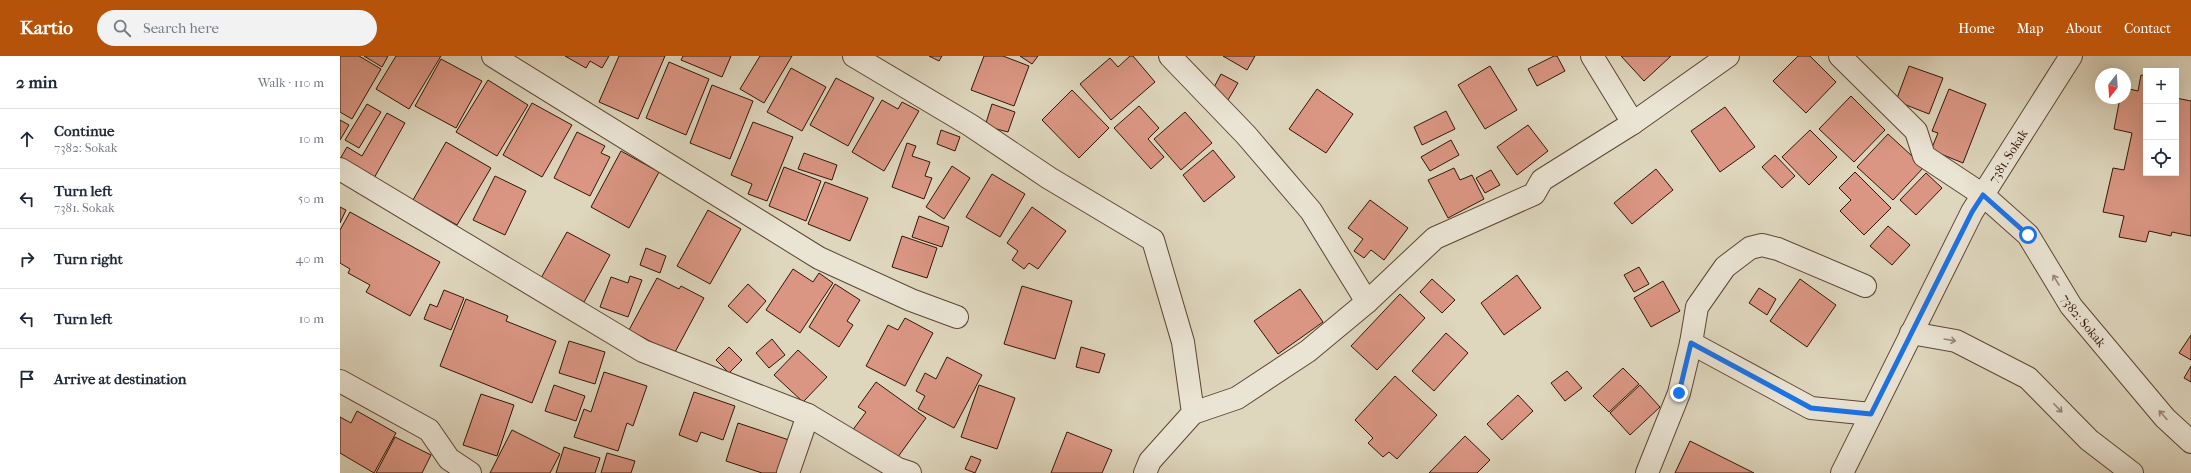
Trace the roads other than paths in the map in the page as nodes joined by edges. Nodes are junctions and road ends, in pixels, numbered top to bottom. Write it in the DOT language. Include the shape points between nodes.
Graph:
graph roads {
  1 [pos="493,56"];
  2 [pos="854,56"];
  3 [pos="1170,56"];
  4 [pos="1592,56"];
  5 [pos="1728,56"];
  6 [pos="1840,56"];
  7 [pos="2071,56"];
  8 [pos="1633,123"];
  9 [pos="340,169"];
  10 [pos="1983,195"];
  11 [pos="1865,286"];
  12 [pos="1367,302"];
  13 [pos="957,317"];
  14 [pos="1912,333"];
  15 [pos="1691,343"];
  16 [pos="340,381"];
  17 [pos="1193,413"];
  18 [pos="1871,414"];
  19 [pos="808,415"];
  20 [pos="2191,442"];
  21 [pos="470,473"];
  22 [pos="788,473"];
  23 [pos="910,473"];
  24 [pos="1145,473"];
  25 [pos="1647,473"];
  26 [pos="1842,473"];
  27 [pos="2132,473"];
  1 -- 13 [label="street" via="819,258 911,300"];
  2 -- 17 [label="street" via="970,125 1049,178 1153,240 1183,342"];
  3 -- 12 [label="street" via="1246,135 1311,211"];
  4 -- 8 [label="street"];
  5 -- 8 [label="street"];
  6 -- 10 [label="street, 7382: Sokak" via="1916,131 1924,156"];
  7 -- 10 [label="street, 7381. Sokak"];
  8 -- 12 [label="street" via="1542,180 1534,194 1435,238"];
  9 -- 19 [label="street" via="643,351"];
  10 -- 14 [label="street, 7381. Sokak" via="1972,212"];
  20 -- 10 [label="street, 7382: Sokak, one-way" via="2165,418 2072,306 2028,235"];
  11 -- 15 [label="street" via="1778,249 1762,245 1750,248 1725,267 1698,307"];
  12 -- 17 [label="street" via="1308,352 1237,398"];
  14 -- 18 [label="street, 7381. Sokak"];
  14 -- 27 [label="street, one-way" via="1956,341 2028,378 2090,440"];
  15 -- 18 [label="street" via="1811,408"];
  15 -- 25 [label="street" via="1679,393"];
  16 -- 21 [label="street" via="429,430 449,458"];
  17 -- 24 [label="street" via="1150,461"];
  18 -- 26 [label="street, 7381. Sokak"];
  19 -- 22 [label="street"];
  19 -- 23 [label="street" via="898,469"];
}
